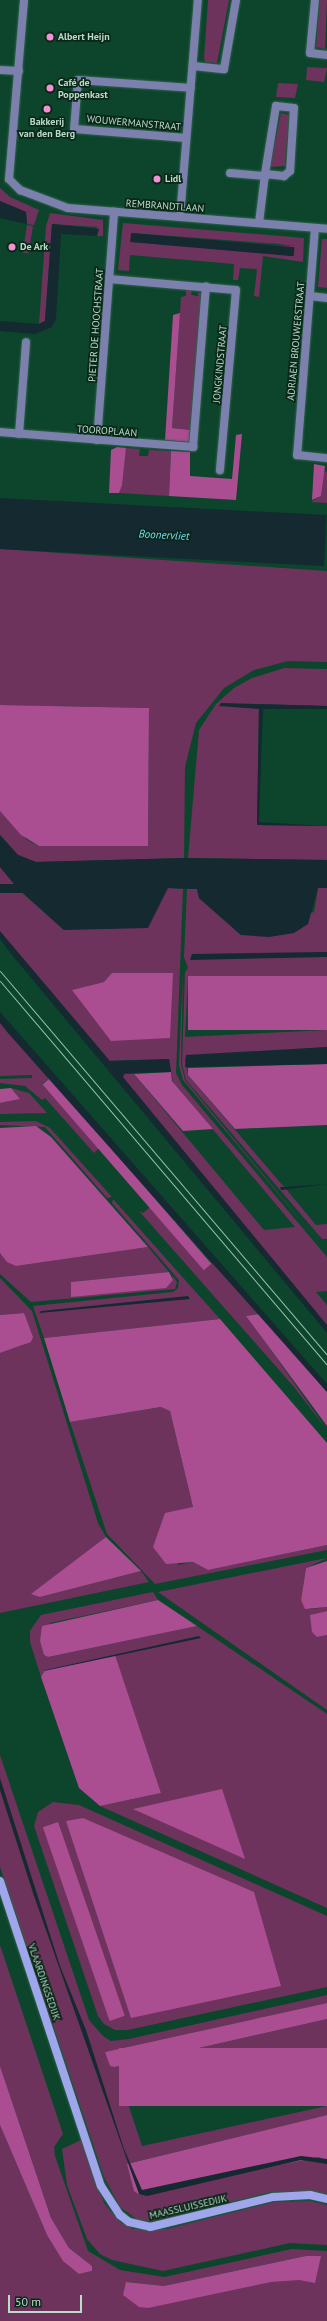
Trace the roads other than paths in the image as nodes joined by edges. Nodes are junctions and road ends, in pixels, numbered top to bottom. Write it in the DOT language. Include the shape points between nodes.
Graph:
graph roads {
  1 [pos="24,0"];
  2 [pos="198,0"];
  3 [pos="236,0"];
  4 [pos="315,0"];
  5 [pos="327,55"];
  6 [pos="193,66"];
  7 [pos="0,70"];
  8 [pos="20,71"];
  9 [pos="191,88"];
  10 [pos="186,138"];
  11 [pos="230,173"];
  12 [pos="265,175"];
  13 [pos="0,179"];
  14 [pos="9,179"];
  15 [pos="114,212"];
  16 [pos="180,216"];
  17 [pos="259,223"];
  18 [pos="315,228"];
  19 [pos="327,229"];
  20 [pos="109,279"];
  21 [pos="206,287"];
  22 [pos="310,296"];
  23 [pos="327,298"];
  24 [pos="26,342"];
  25 [pos="0,432"];
  26 [pos="19,434"];
  27 [pos="97,440"];
  28 [pos="193,447"];
  29 [pos="327,458"];
  30 [pos="220,470"];
  31 [pos="0,1881"];
  32 [pos="70,2090"];
  33 [pos="327,2199"];
  1 -- 8 [label="street"];
  2 -- 6 [label="street"];
  3 -- 6 [label="street" via="224,69"];
  4 -- 5 [label="street" via="310,53"];
  6 -- 9 [label="street"];
  7 -- 8 [label="street"];
  8 -- 14 [label="street"];
  9 -- 10 [label="street"];
  9 -- 10 [label="street, WOUWERMANSTRAAT" via="78,80 74,129"];
  10 -- 16 [label="street"];
  11 -- 12 [label="street"];
  12 -- 12 [label="street" via="284,176 290,171 294,108 276,106"];
  12 -- 17 [label="street"];
  13 -- 14 [label="street"];
  14 -- 15 [label="street, REMBRANDTLAAN" via="20,190 68,208"];
  15 -- 16 [label="street, REMBRANDTLAAN"];
  15 -- 20 [label="street, PIETER DE HOOCHSTRAAT"];
  16 -- 17 [label="street, REMBRANDTLAAN"];
  17 -- 18 [label="street, REMBRANDTLAAN"];
  18 -- 19 [label="street, REMBRANDTLAAN"];
  18 -- 22 [label="street, ADRIAEN BROUWERSTRAAT"];
  20 -- 21 [label="street, JONGKINDSTRAAT"];
  20 -- 27 [label="street, PIETER DE HOOCHSTRAAT"];
  21 -- 28 [label="street, JONGKINDSTRAAT"];
  21 -- 30 [label="street, JONGKINDSTRAAT" via="236,290"];
  22 -- 23 [label="street"];
  22 -- 29 [label="street, ADRIAEN BROUWERSTRAAT" via="297,456"];
  24 -- 26 [label="street"];
  25 -- 26 [label="street, TOOROPLAAN"];
  26 -- 27 [label="street, TOOROPLAAN"];
  27 -- 28 [label="street, TOOROPLAAN"];
  31 -- 32 [label="street, VLAARDINGSEDIJK"];
  32 -- 33 [label="street, MAASSLUISSEDIJK" via="101,2186 112,2206 129,2222 150,2227 289,2195"];
}
